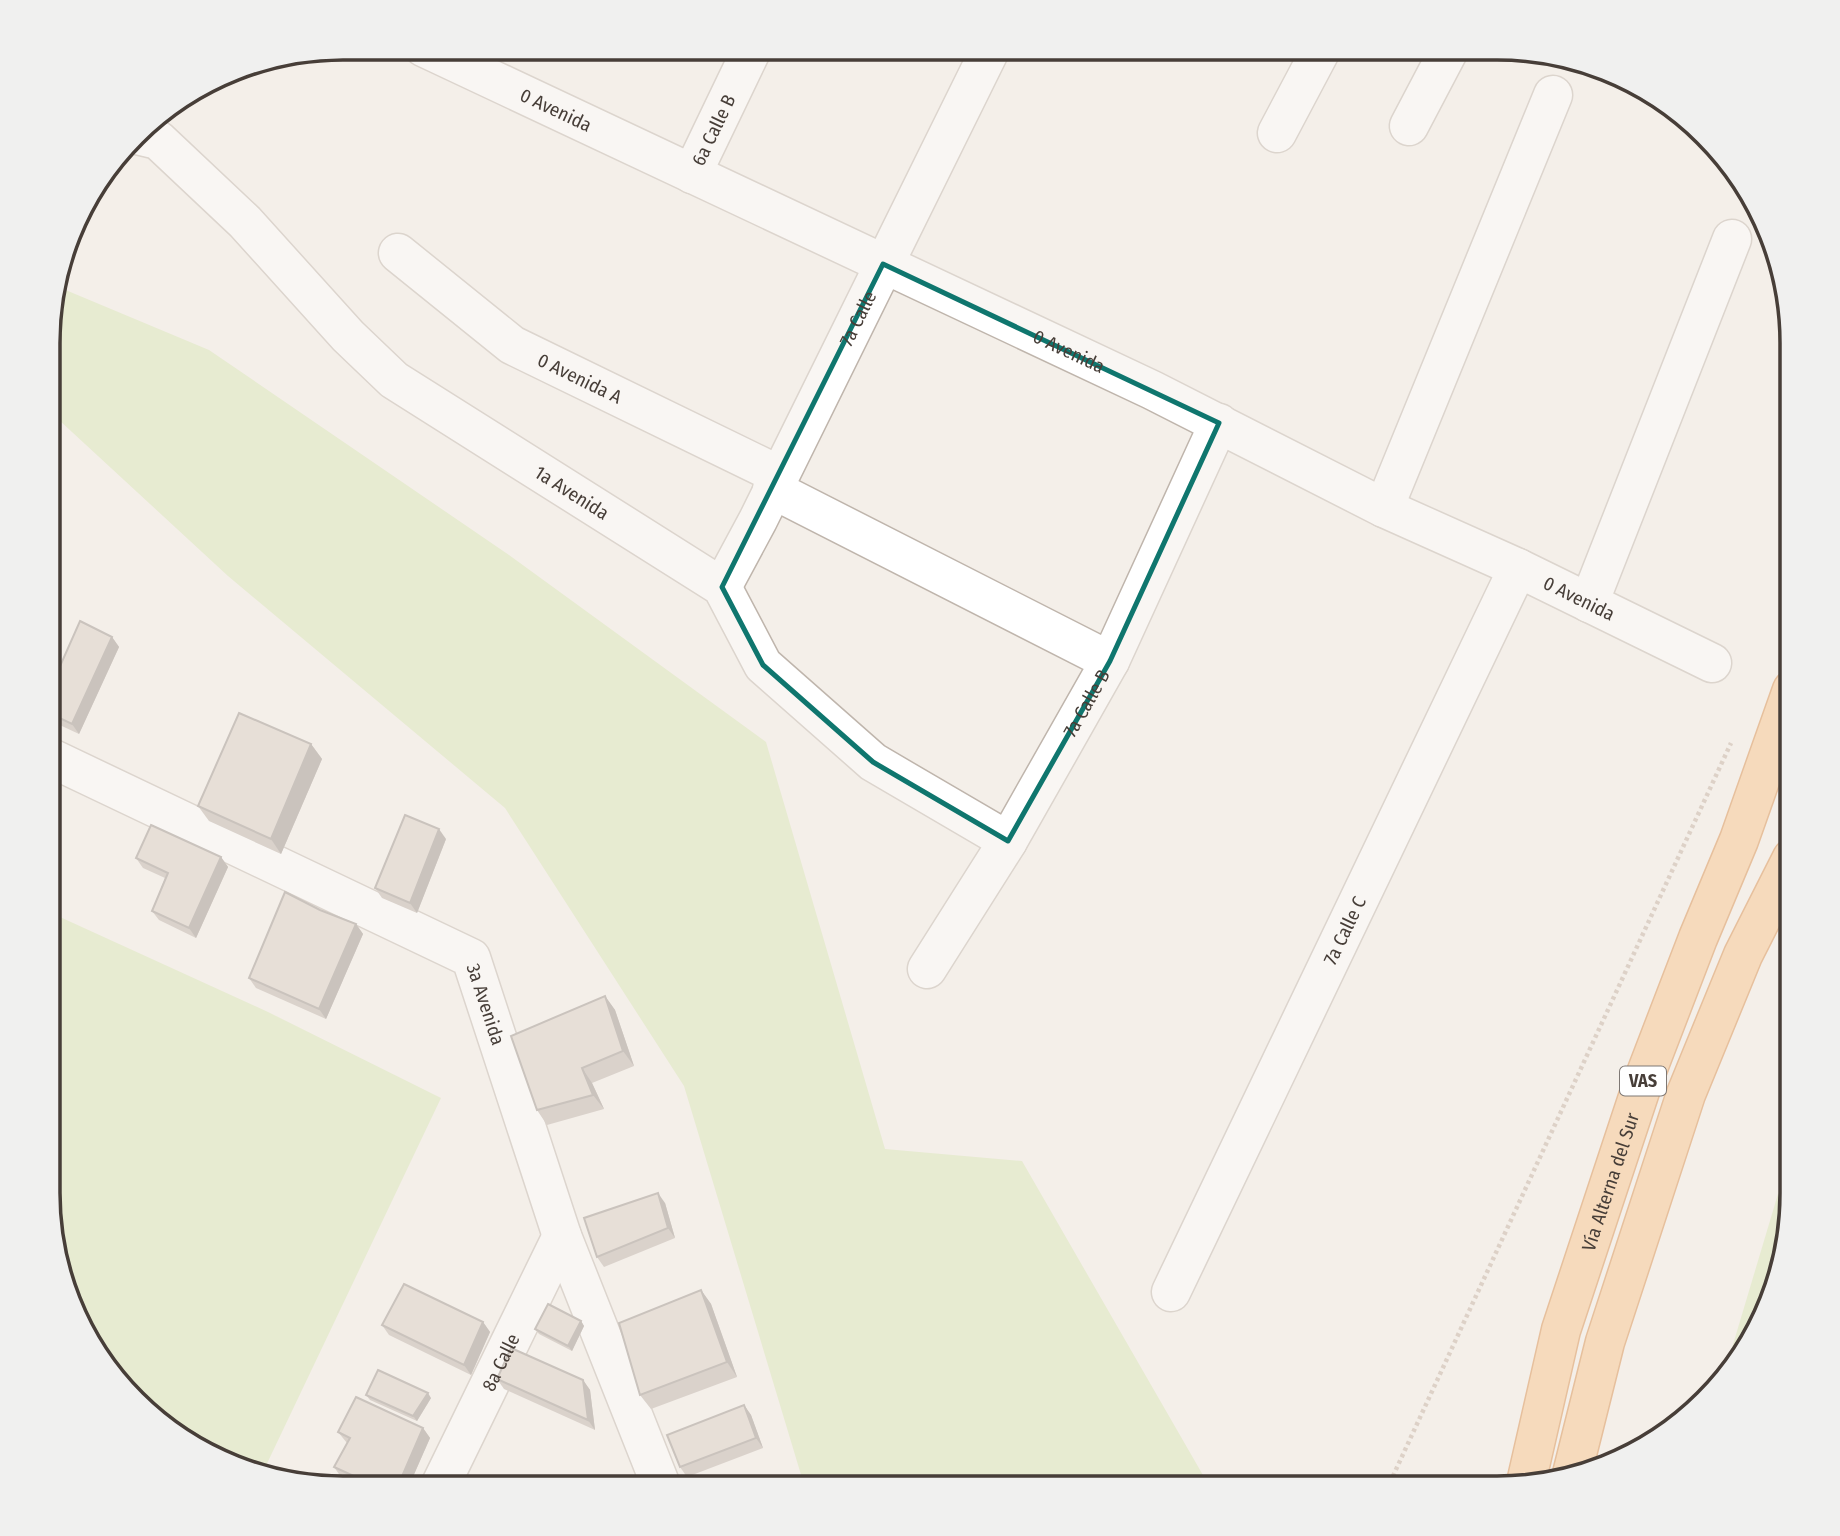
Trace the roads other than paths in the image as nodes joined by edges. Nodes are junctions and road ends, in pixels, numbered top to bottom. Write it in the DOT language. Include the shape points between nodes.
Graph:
graph roads {
  1 [pos="451,60"];
  2 [pos="747,60"];
  3 [pos="985,60"];
  4 [pos="1316,60"];
  5 [pos="1444,60"];
  6 [pos="1553,95"];
  7 [pos="1409,126"];
  8 [pos="1277,133"];
  9 [pos="149,137"];
  10 [pos="692,174"];
  11 [pos="1732,239"];
  12 [pos="398,253"];
  13 [pos="883,264"];
  14 [pos="1219,423"];
  15 [pos="775,482"];
  16 [pos="1384,508"];
  17 [pos="1518,568"];
  18 [pos="722,587"];
  19 [pos="1590,603"];
  20 [pos="1110,661"];
  21 [pos="1712,663"];
  22 [pos="1780,726"];
  23 [pos="60,762"];
  24 [pos="1008,841"];
  25 [pos="1780,882"];
  26 [pos="928,969"];
  27 [pos="562,1236"];
  28 [pos="1171,1292"];
  29 [pos="1574,1466"];
  30 [pos="1528,1475"];
  31 [pos="445,1476"];
  32 [pos="657,1476"];
  1 -- 10 [label="street, 0 Avenida"];
  2 -- 10 [label="street, 6a Calle B"];
  3 -- 13 [label="street, 7a Calle"];
  4 -- 8 [label="street"];
  5 -- 7 [label="street"];
  6 -- 16 [label="street"];
  9 -- 18 [label="street, 1a Avenida" via="158,139 245,222 394,380"];
  10 -- 13 [label="street, 0 Avenida"];
  11 -- 19 [label="street"];
  12 -- 15 [label="street, 0 Avenida A" via="512,345"];
  13 -- 14 [label="street, 0 Avenida"];
  13 -- 15 [label="street, 7a Calle"];
  14 -- 16 [label="street, 0 Avenida"];
  14 -- 20 [label="street, 7a Calle B"];
  15 -- 18 [label="street, 7a Calle"];
  15 -- 20 [label="street, 0 Avenida A"];
  16 -- 17 [label="street, 0 Avenida"];
  17 -- 19 [label="street, 0 Avenida"];
  17 -- 28 [label="street, 7a Calle C"];
  18 -- 24 [label="street, 1a Avenida" via="764,665 873,762"];
  19 -- 21 [label="street, 0 Avenida"];
  20 -- 24 [label="street, 7a Calle B"];
  22 -- 30 [label="highway, Vía Alterna del Sur / VAS" via="1645,1076 1561,1330"];
  23 -- 27 [label="street, 3a Avenida" via="471,958"];
  24 -- 26 [label="street, 7a Calle B"];
  25 -- 29 [label="highway, VAS" via="1743,955 1686,1094 1605,1342"];
  27 -- 31 [label="street, 8a Calle"];
  27 -- 32 [label="street, 3a Avenida"];
}
